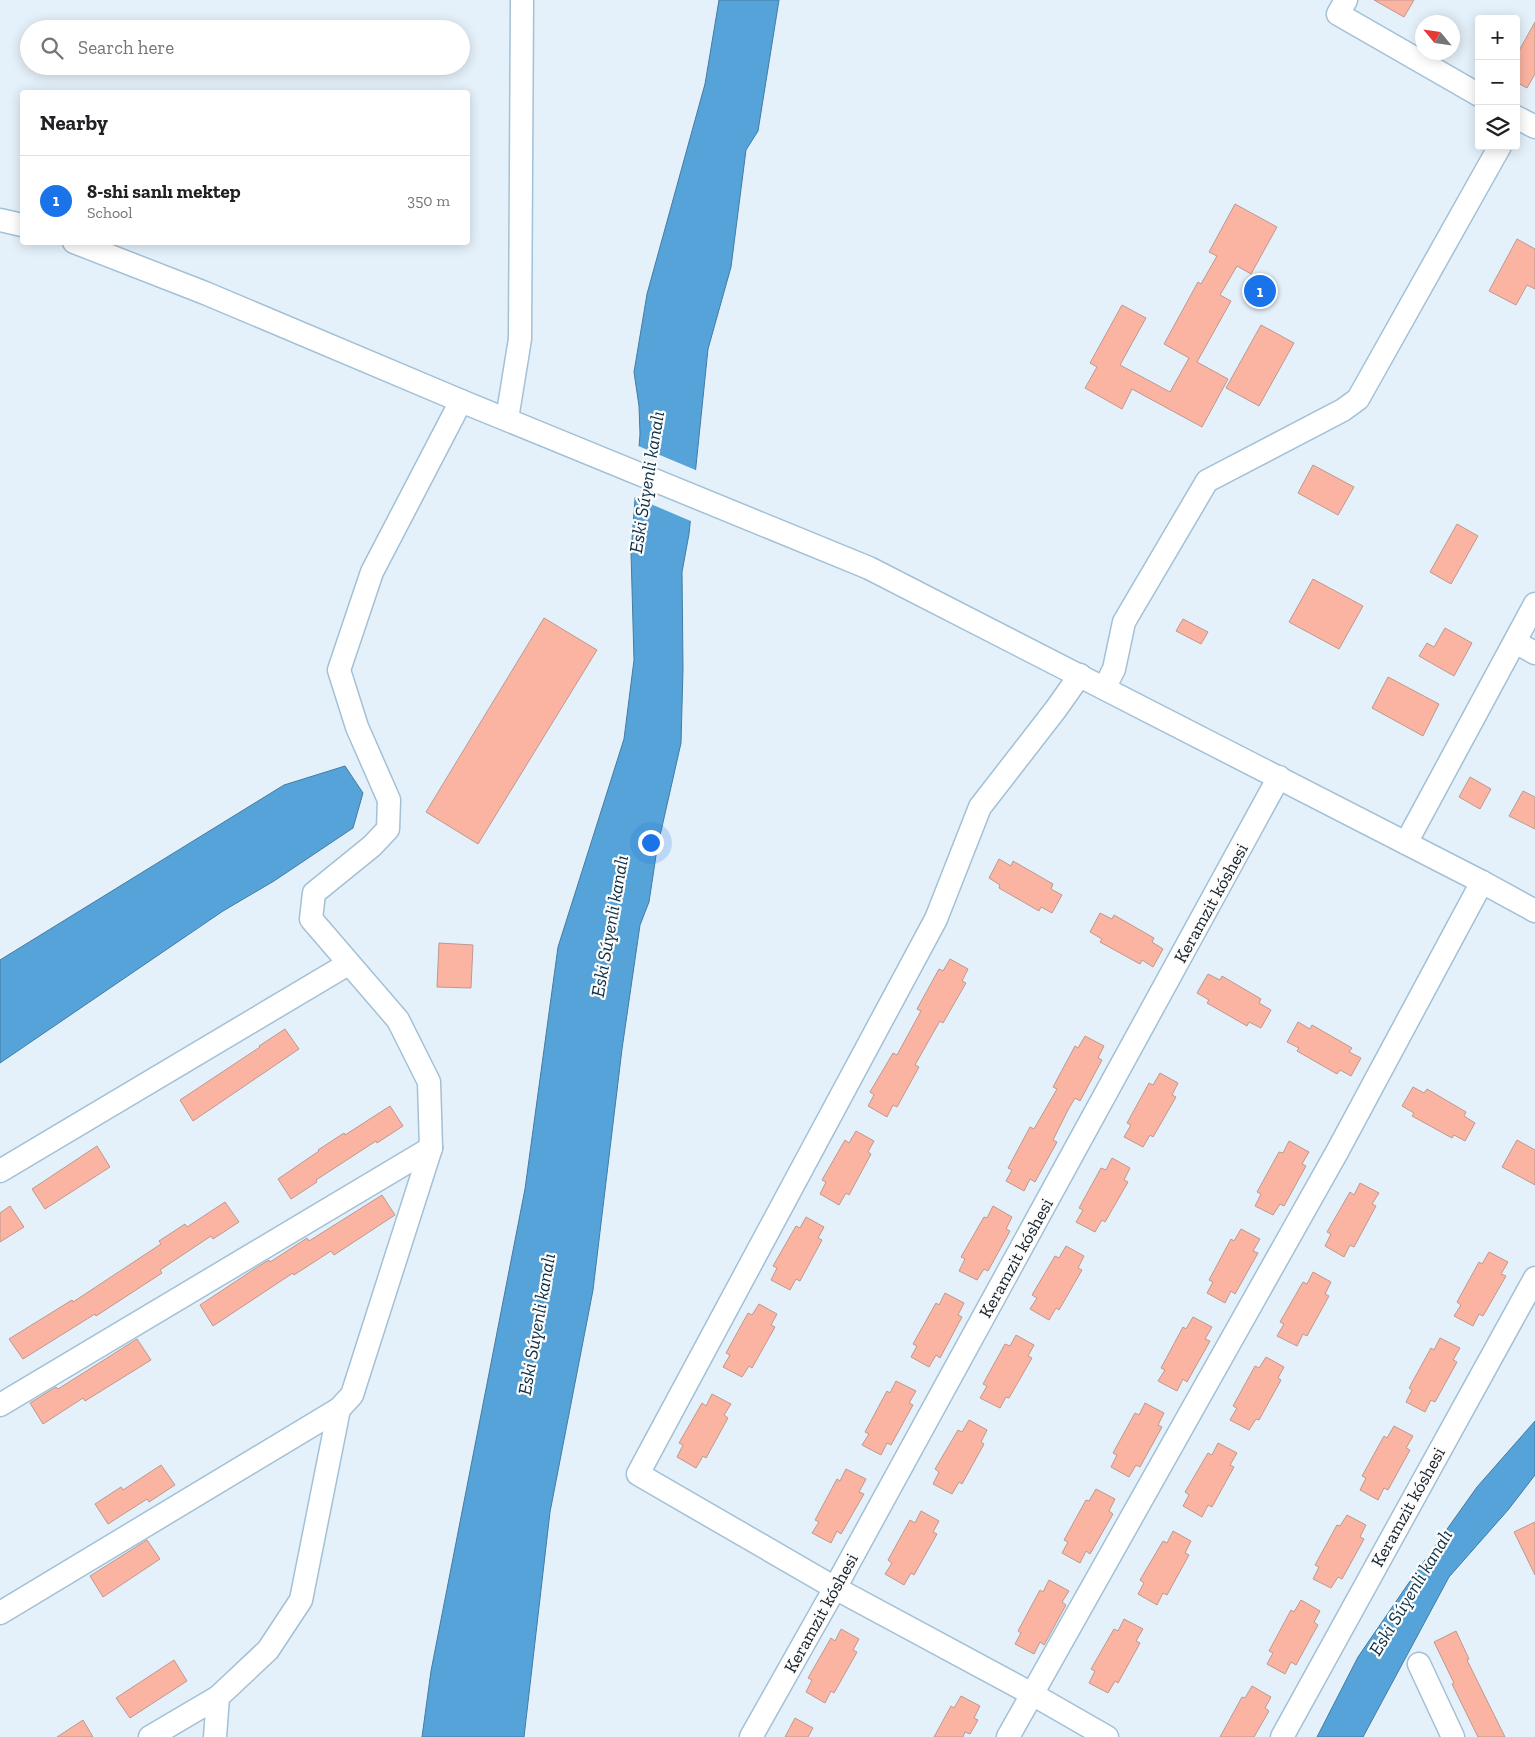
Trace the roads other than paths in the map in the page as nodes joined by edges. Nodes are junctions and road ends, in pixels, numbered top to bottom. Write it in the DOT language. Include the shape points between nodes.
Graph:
graph roads {
  1 [pos="522,0"];
  2 [pos="1342,7"];
  3 [pos="1475,92"];
  4 [pos="1520,119"];
  5 [pos="1535,128"];
  6 [pos="1498,150"];
  7 [pos="0,220"];
  8 [pos="20,225"];
  9 [pos="82,245"];
  10 [pos="461,401"];
  11 [pos="507,419"];
  12 [pos="1535,604"];
  13 [pos="1514,642"];
  14 [pos="1535,653"];
  15 [pos="1080,674"];
  16 [pos="1105,687"];
  17 [pos="1279,777"];
  18 [pos="1406,842"];
  19 [pos="1482,882"];
  20 [pos="1535,911"];
  21 [pos="348,964"];
  22 [pos="431,1148"];
  23 [pos="0,1171"];
  24 [pos="1535,1278"];
  25 [pos="0,1405"];
  26 [pos="339,1409"];
  27 [pos="835,1588"];
  28 [pos="0,1614"];
  29 [pos="1419,1664"];
  30 [pos="1032,1694"];
  31 [pos="218,1697"];
  32 [pos="150,1737"];
  33 [pos="215,1737"];
  34 [pos="751,1737"];
  35 [pos="1008,1737"];
  36 [pos="1107,1737"];
  37 [pos="1282,1737"];
  38 [pos="1453,1737"];
  1 -- 11 [label="street" via="520,339"];
  2 -- 3 [label="street"];
  4 -- 5 [label="street"];
  6 -- 16 [label="street" via="1358,399 1343,410 1207,480 1124,622 1114,669"];
  7 -- 8 [label="street"];
  9 -- 10 [label="street" via="205,293"];
  10 -- 11 [label="street"];
  10 -- 21 [label="street" via="372,572 339,670 357,727 389,800 388,829 314,893 311,919"];
  11 -- 15 [label="street" via="869,568"];
  12 -- 13 [label="street"];
  13 -- 14 [label="street"];
  13 -- 18 [label="street"];
  15 -- 16 [label="street"];
  15 -- 27 [label="street" via="980,807 936,920 638,1474"];
  16 -- 17 [label="street"];
  17 -- 18 [label="street"];
  17 -- 27 [label="street, Keramzit kóshesi"];
  18 -- 19 [label="street"];
  19 -- 20 [label="street"];
  19 -- 30 [label="street" via="1332,1160"];
  21 -- 22 [label="street" via="398,1020 429,1082"];
  21 -- 23 [label="street"];
  22 -- 25 [label="street"];
  22 -- 26 [label="street" via="352,1395"];
  24 -- 37 [label="street, Keramzit kóshesi"];
  26 -- 28 [label="street"];
  26 -- 31 [label="street" via="301,1600 268,1650"];
  27 -- 30 [label="street"];
  27 -- 34 [label="street, Keramzit kóshesi"];
  29 -- 38 [label="street"];
  30 -- 35 [label="street"];
  30 -- 36 [label="street"];
  31 -- 32 [label="street"];
  31 -- 33 [label="street"];
}
